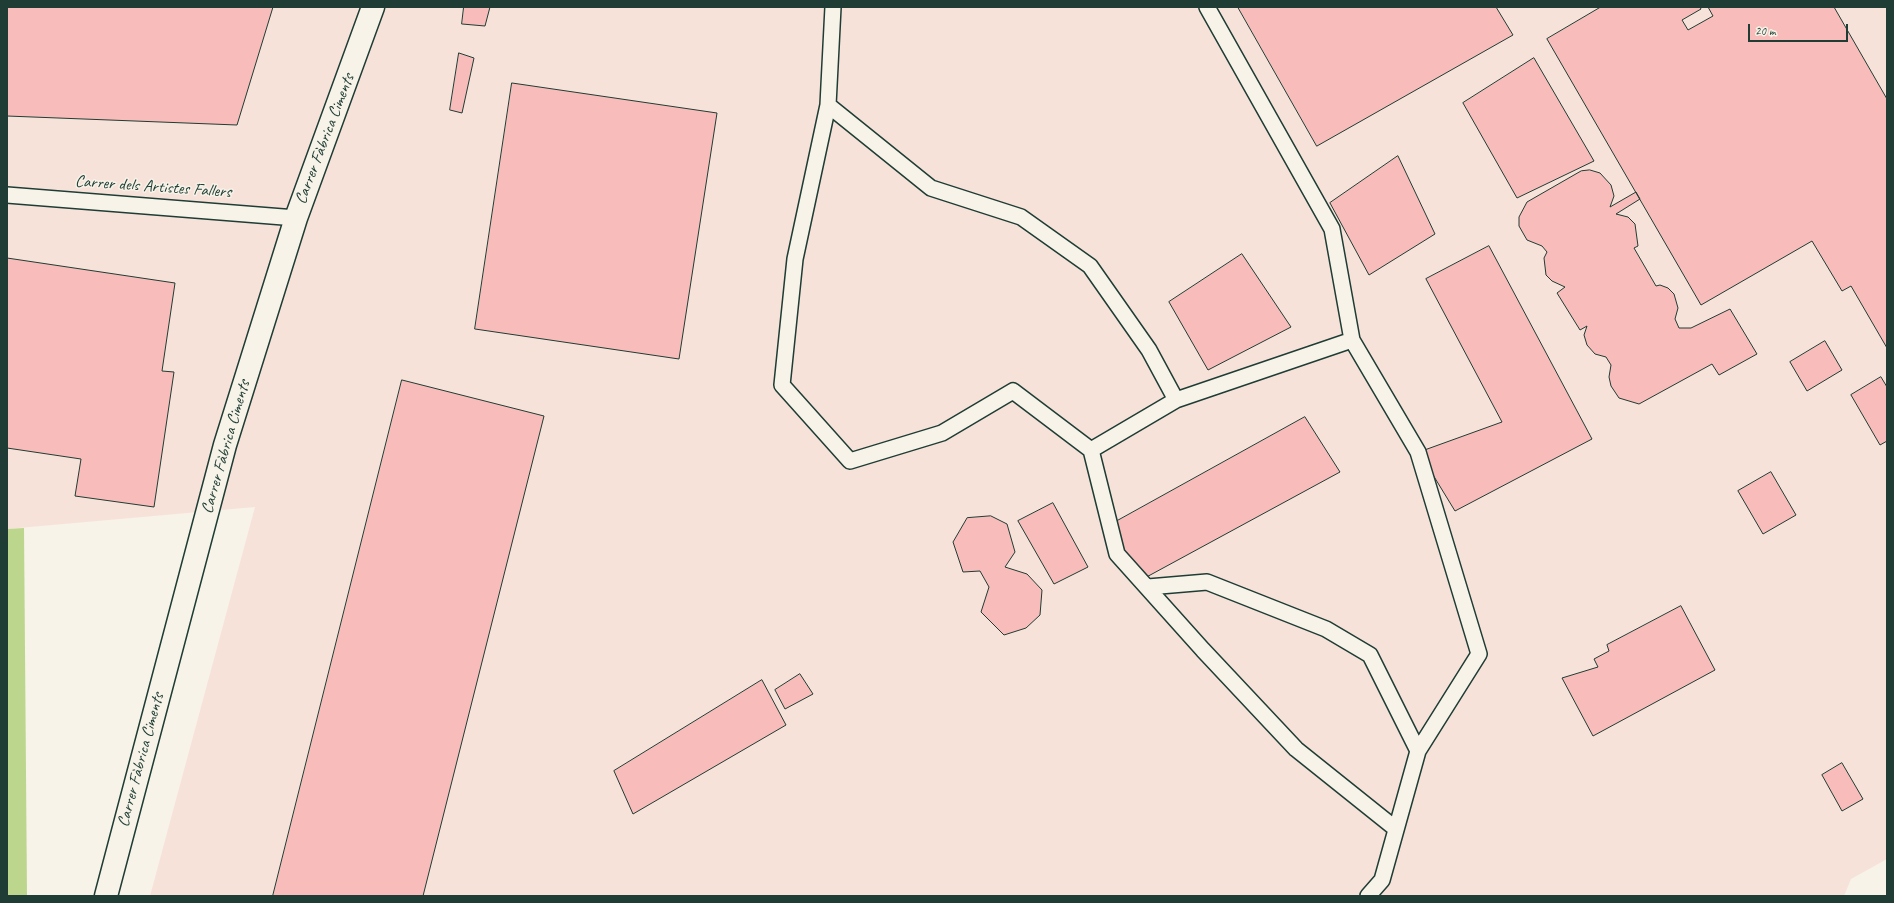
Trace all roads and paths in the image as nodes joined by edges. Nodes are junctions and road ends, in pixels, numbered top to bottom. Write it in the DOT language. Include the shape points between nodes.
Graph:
graph roads {
  1 [pos="373,7"];
  2 [pos="833,7"];
  3 [pos="1207,7"];
  4 [pos="828,105"];
  5 [pos="7,195"];
  6 [pos="296,218"];
  7 [pos="1352,340"];
  8 [pos="1176,400"];
  9 [pos="1091,450"];
  10 [pos="1148,587"];
  11 [pos="1418,752"];
  12 [pos="1396,829"];
  13 [pos="106,896"];
  14 [pos="1368,896"];
  1 -- 6 [label="street, Carrer Fàbrica Ciments"];
  2 -- 4 [label="lane"];
  3 -- 7 [label="lane" via="1332,229"];
  4 -- 8 [label="lane" via="931,188 1021,217 1090,266 1149,350"];
  4 -- 9 [label="lane" via="795,259 782,385 850,461 942,432 1013,391"];
  5 -- 6 [label="lane, Carrer dels Artistes Fallers"];
  6 -- 13 [label="street, Carrer Fàbrica Ciments" via="225,444"];
  7 -- 8 [label="lane"];
  7 -- 11 [label="lane" via="1418,452 1479,654"];
  8 -- 9 [label="lane"];
  9 -- 10 [label="lane" via="1117,554"];
  10 -- 11 [label="lane" via="1207,582 1326,629 1370,655"];
  10 -- 12 [label="lane" via="1296,749"];
  11 -- 12 [label="lane"];
  12 -- 14 [label="lane" via="1382,880"];
}
